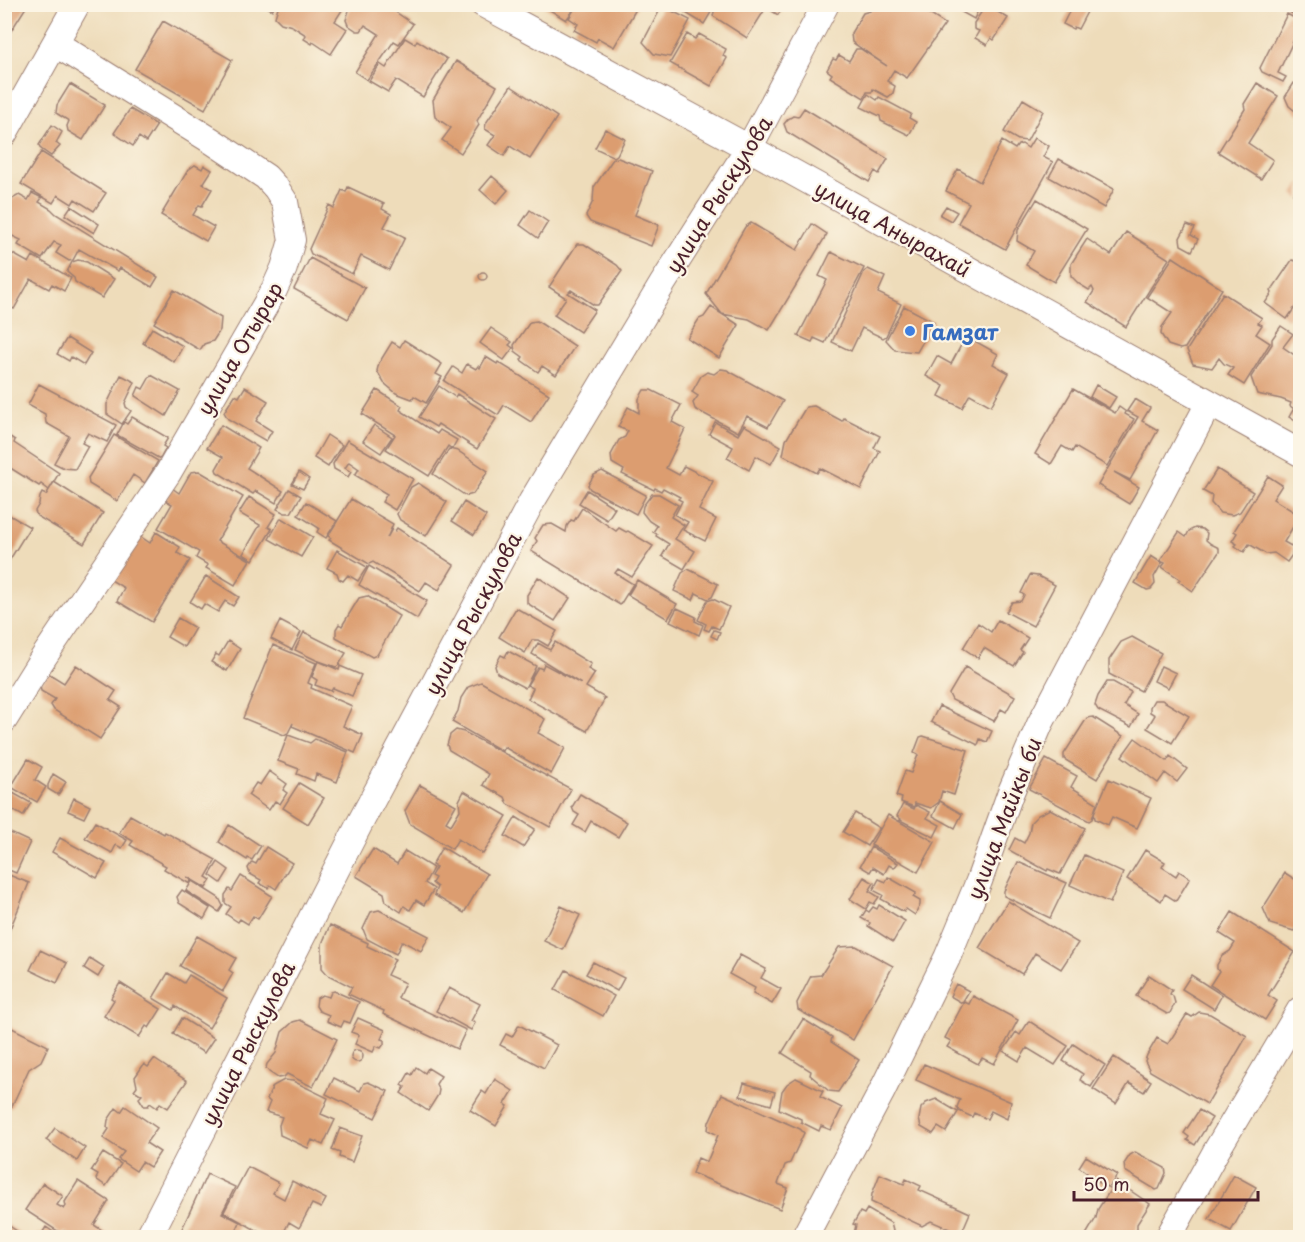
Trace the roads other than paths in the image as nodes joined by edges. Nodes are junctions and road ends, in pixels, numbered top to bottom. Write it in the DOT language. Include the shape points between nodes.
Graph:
graph roads {
  1 [pos="77,4"];
  2 [pos="483,4"];
  3 [pos="826,4"];
  4 [pos="56,44"];
  5 [pos="4,134"];
  6 [pos="748,148"];
  7 [pos="1209,403"];
  8 [pos="1300,453"];
  9 [pos="4,720"];
  10 [pos="1300,1010"];
  11 [pos="148,1238"];
  12 [pos="804,1238"];
  13 [pos="1168,1238"];
  1 -- 4 [label="street"];
  2 -- 6 [label="street, улица Анырахай"];
  3 -- 6 [label="street, улица Рыскулова"];
  4 -- 5 [label="street"];
  4 -- 9 [label="street, улица Отырар" via="266,177 285,202 292,240 274,290 168,473"];
  6 -- 7 [label="street, улица Анырахай"];
  6 -- 11 [label="street, улица Рыскулова" via="532,501 360,823"];
  7 -- 8 [label="street, улица Анырахай"];
  7 -- 12 [label="street, улица Майкы би" via="1040,724 947,958"];
  10 -- 13 [label="street"];
}
